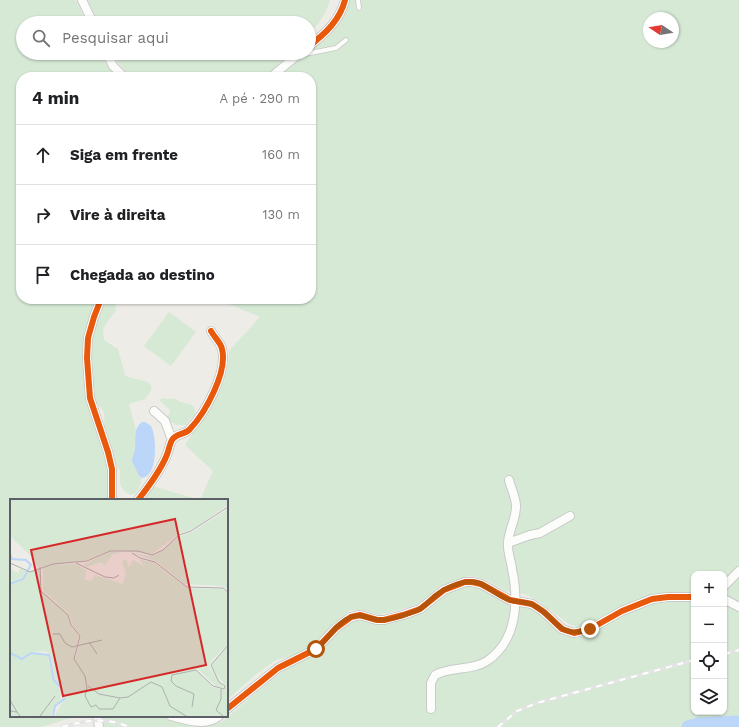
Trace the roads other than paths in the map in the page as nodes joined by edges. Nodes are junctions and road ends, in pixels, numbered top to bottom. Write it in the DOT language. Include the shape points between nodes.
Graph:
graph roads {
  1 [pos="82,0"];
  2 [pos="345,0"];
  3 [pos="358,0"];
  4 [pos="359,8"];
  5 [pos="90,16"];
  6 [pos="316,40"];
  7 [pos="346,40"];
  8 [pos="316,51"];
  9 [pos="110,60"];
  10 [pos="292,60"];
  11 [pos="120,72"];
  12 [pos="277,72"];
  13 [pos="99,304"];
  14 [pos="210,331"];
  15 [pos="154,411"];
  16 [pos="172,440"];
  17 [pos="509,480"];
  18 [pos="112,499"];
  19 [pos="139,499"];
  20 [pos="570,516"];
  21 [pos="508,543"];
  22 [pos="739,571"];
  23 [pos="727,583"];
  24 [pos="691,597"];
  25 [pos="515,601"];
  26 [pos="727,601"];
  27 [pos="739,606"];
  28 [pos="228,708"];
  29 [pos="431,709"];
  30 [pos="97,717"];
  31 [pos="175,717"];
  32 [pos="218,717"];
  33 [pos="99,727"];
  1 -- 5 [label="street"];
  2 -- 6 [label="street" via="334,24"];
  3 -- 4 [label="lane"];
  7 -- 8 [label="lane" via="336,48"];
  9 -- 11 [label="street"];
  10 -- 12 [label="street"];
  13 -- 18 [label="street" via="88,338 87,362 90,398 112,469"];
  14 -- 16 [label="street" via="222,348 224,357 219,379 204,411 188,432 178,434"];
  15 -- 16 [label="street" via="165,421"];
  16 -- 19 [label="street" via="156,477"];
  17 -- 21 [label="street" via="516,506"];
  20 -- 21 [label="street" via="540,533"];
  21 -- 25 [label="street"];
  22 -- 23 [label="street"];
  24 -- 25 [label="street" via="652,599 622,611 590,629 574,633 562,629 532,604"];
  25 -- 28 [label="street" via="481,584 465,582 444,590 414,612 384,620 360,615 351,617 336,628 316,649 278,668"];
  25 -- 29 [label="street" via="514,620 502,647 488,661 477,666 446,670 435,675 431,683"];
  26 -- 27 [label="street"];
  30 -- 33 [label="street"];
  31 -- 32 [label="street" via="204,723"];
}
